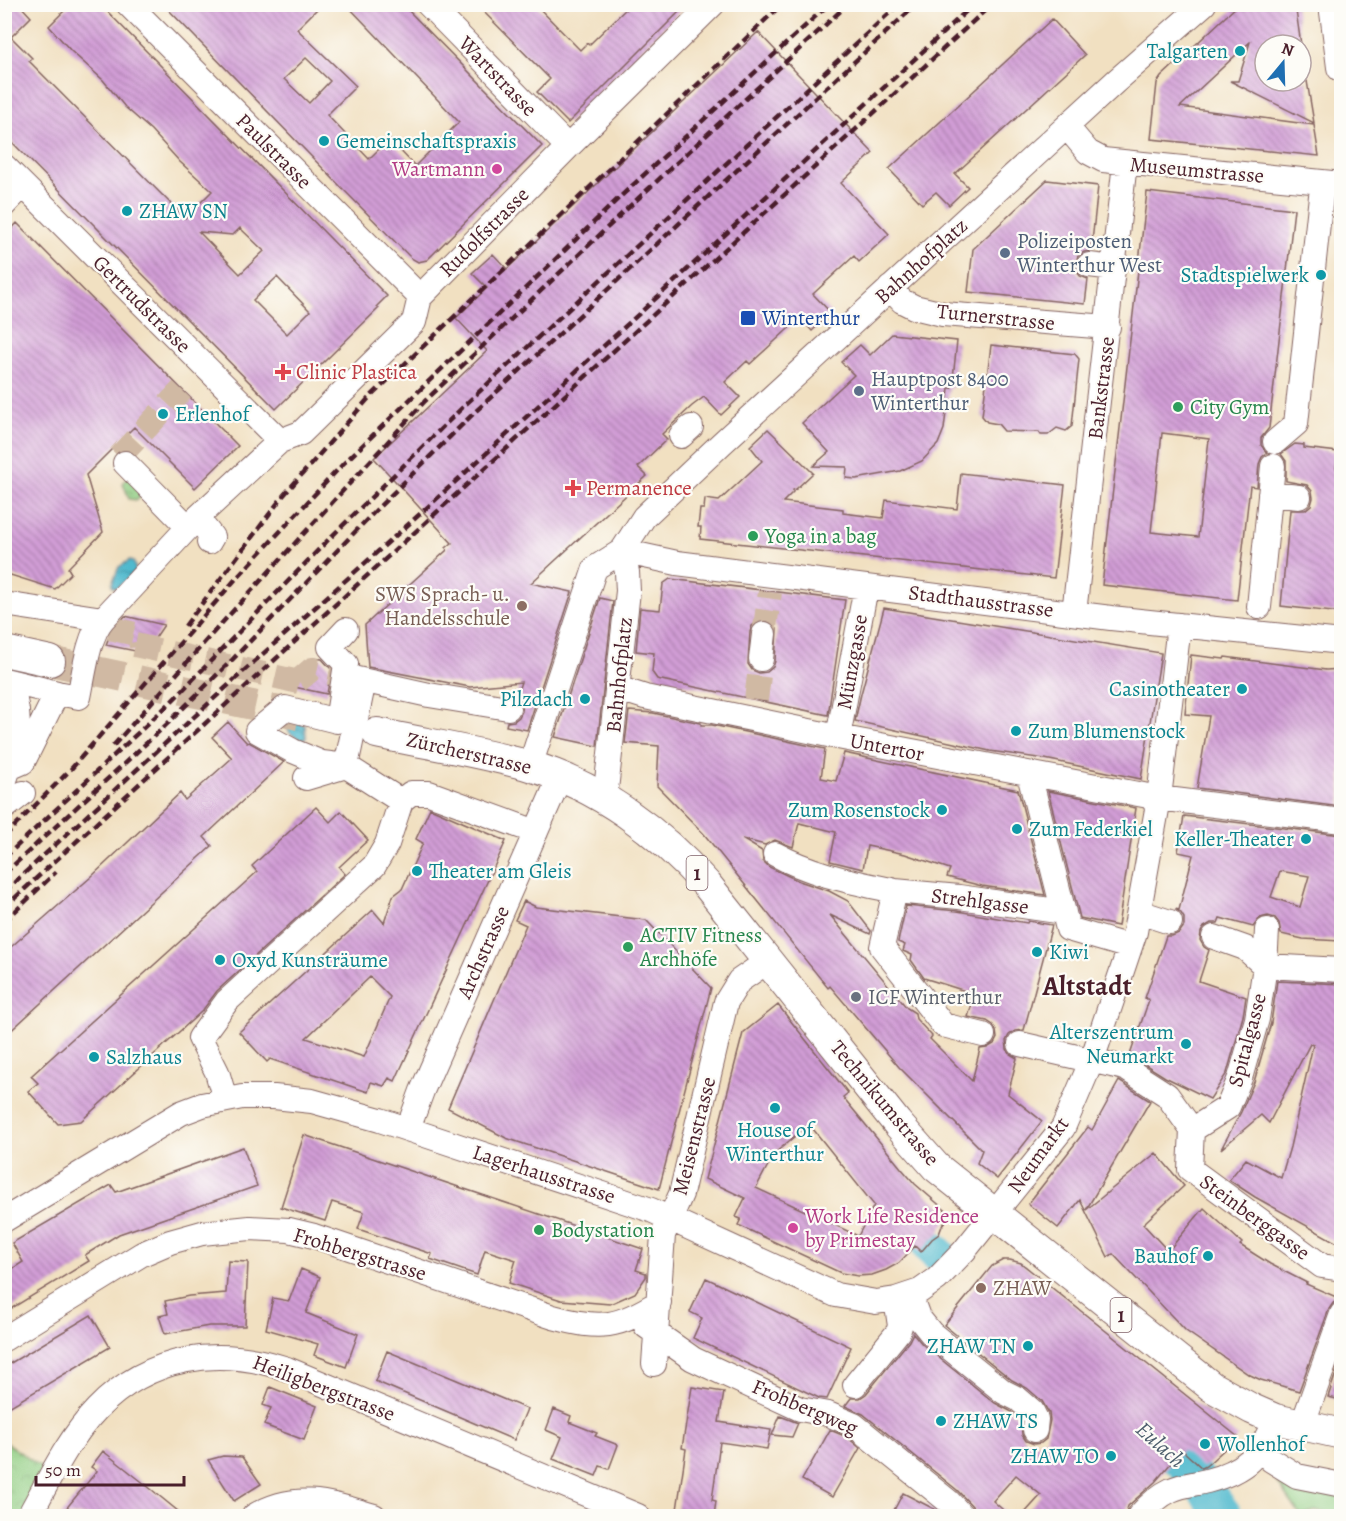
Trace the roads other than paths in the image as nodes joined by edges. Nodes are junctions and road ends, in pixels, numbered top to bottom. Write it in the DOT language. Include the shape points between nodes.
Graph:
graph roads {
  1 [pos="128,4"];
  2 [pos="429,4"];
  3 [pos="713,4"];
  4 [pos="1204,4"];
  5 [pos="1334,4"];
  6 [pos="1341,67"];
  7 [pos="1067,127"];
  8 [pos="568,147"];
  9 [pos="1125,163"];
  10 [pos="4,166"];
  11 [pos="1341,184"];
  12 [pos="23,185"];
  13 [pos="1321,196"];
  14 [pos="4,205"];
  15 [pos="1089,265"];
  16 [pos="1114,268"];
  17 [pos="890,288"];
  18 [pos="420,297"];
  19 [pos="1108,327"];
  20 [pos="280,441"];
  21 [pos="125,463"];
  22 [pos="1270,494"];
  23 [pos="1299,497"];
  24 [pos="192,522"];
  25 [pos="209,542"];
  26 [pos="622,551"];
  27 [pos="866,587"];
  28 [pos="4,604"];
  29 [pos="1259,607"];
  30 [pos="1074,613"];
  31 [pos="1179,625"];
  32 [pos="102,629"];
  33 [pos="346,630"];
  34 [pos="764,634"];
  35 [pos="1341,642"];
  36 [pos="4,651"];
  37 [pos="761,659"];
  38 [pos="50,661"];
  39 [pos="6,680"];
  40 [pos="348,685"];
  41 [pos="617,688"];
  42 [pos="57,693"];
  43 [pos="508,708"];
  44 [pos="377,733"];
  45 [pos="838,737"];
  46 [pos="346,766"];
  47 [pos="530,766"];
  48 [pos="1029,774"];
  49 [pos="560,777"];
  50 [pos="306,778"];
  51 [pos="10,784"];
  52 [pos="1159,798"];
  53 [pos="605,799"];
  54 [pos="401,801"];
  55 [pos="1341,820"];
  56 [pos="536,832"];
  57 [pos="775,854"];
  58 [pos="896,891"];
  59 [pos="1139,912"];
  60 [pos="1065,916"];
  61 [pos="1170,922"];
  62 [pos="1267,930"];
  63 [pos="1214,937"];
  64 [pos="1130,947"];
  65 [pos="768,961"];
  66 [pos="1265,966"];
  67 [pos="1341,970"];
  68 [pos="726,1002"];
  69 [pos="983,1035"];
  70 [pos="731,1036"];
  71 [pos="1020,1044"];
  72 [pos="1092,1060"];
  73 [pos="225,1099"];
  74 [pos="408,1129"];
  75 [pos="1192,1130"];
  76 [pos="674,1163"];
  77 [pos="681,1194"];
  78 [pos="1002,1204"];
  79 [pos="671,1218"];
  80 [pos="4,1220"];
  81 [pos="1341,1269"];
  82 [pos="903,1297"];
  83 [pos="659,1302"];
  84 [pos="1341,1314"];
  85 [pos="634,1317"];
  86 [pos="656,1333"];
  87 [pos="4,1339"];
  88 [pos="654,1364"];
  89 [pos="855,1385"];
  90 [pos="1296,1417"];
  91 [pos="1035,1430"];
  92 [pos="1341,1434"];
  93 [pos="1271,1460"];
  94 [pos="1341,1485"];
  95 [pos="29,1516"];
  96 [pos="254,1516"];
  97 [pos="374,1516"];
  98 [pos="638,1516"];
  99 [pos="962,1516"];
  100 [pos="1139,1516"];
  1 -- 18 [label="street, Paulstrasse"];
  2 -- 8 [label="street, Wartstrasse"];
  3 -- 8 [label="street, Rudolfstrasse"];
  4 -- 7 [label="street, Bahnhofplatz"];
  5 -- 6 [label="main road"];
  7 -- 9 [label="street, Museumstrasse" via="1091,155"];
  7 -- 17 [label="street, Bahnhofplatz"];
  8 -- 18 [label="street, Rudolfstrasse"];
  9 -- 11 [label="street, Museumstrasse"];
  9 -- 16 [label="street, Bankstrasse"];
  10 -- 12 [label="street, Gertrudstrasse"];
  12 -- 14 [label="street"];
  12 -- 20 [label="street, Gertrudstrasse"];
  13 -- 22 [label="street" via="1296,424 1274,454"];
  15 -- 16 [label="street"];
  16 -- 19 [label="street, Bankstrasse"];
  17 -- 19 [label="street, Turnerstrasse" via="914,307 943,314"];
  17 -- 26 [label="street, Bahnhofplatz" via="644,517"];
  18 -- 20 [label="street, Rudolfstrasse" via="414,322 301,433"];
  19 -- 30 [label="street, Bankstrasse"];
  20 -- 24 [label="street, Rudolfstrasse"];
  21 -- 24 [label="street"];
  22 -- 23 [label="street"];
  22 -- 29 [label="street"];
  24 -- 25 [label="street" via="212,537"];
  24 -- 32 [label="street, Rudolfstrasse"];
  26 -- 27 [label="street, Stadthausstrasse" via="677,563"];
  26 -- 41 [label="street, Bahnhofplatz" via="628,591"];
  26 -- 47 [label="street, Bahnhofplatz" via="595,568"];
  27 -- 30 [label="street, Stadthausstrasse"];
  27 -- 45 [label="street, Münzgasse"];
  28 -- 32 [label="street"];
  30 -- 31 [label="street, Stadthausstrasse"];
  31 -- 35 [label="street, Stadthausstrasse"];
  31 -- 52 [label="street, Neumarkt"];
  32 -- 42 [label="street" via="79,697"];
  33 -- 40 [label="street" via="330,647 346,664"];
  34 -- 37 [label="street"];
  36 -- 38 [label="main road"];
  39 -- 42 [label="street"];
  39 -- 51 [label="street" via="17,701 19,722"];
  40 -- 43 [label="street" via="404,690"];
  40 -- 46 [label="street"];
  40 -- 46 [label="street" via="337,721 285,708 256,731 322,763"];
  41 -- 45 [label="street, Untertor"];
  41 -- 53 [label="street, Bahnhofplatz"];
  42 -- 51 [label="street"];
  44 -- 47 [label="main road, Zürcherstrasse / 1"];
  45 -- 48 [label="street, Untertor"];
  46 -- 50 [label="street"];
  46 -- 54 [label="street"];
  47 -- 49 [label="main road, Zürcherstrasse / 1"];
  48 -- 52 [label="street, Untertor"];
  48 -- 60 [label="street"];
  49 -- 53 [label="main road, Technikumstrasse / 1"];
  49 -- 56 [label="street, Archstrasse"];
  52 -- 55 [label="street, Untertor"];
  52 -- 59 [label="street, Neumarkt"];
  53 -- 65 [label="main road, Technikumstrasse / 1" via="654,834 692,868"];
  54 -- 56 [label="street" via="411,793 429,793"];
  54 -- 73 [label="street" via="375,866 227,1001 200,1038"];
  56 -- 74 [label="street, Archstrasse"];
  57 -- 58 [label="street, Strehlgasse" via="815,872"];
  58 -- 60 [label="street, Strehlgasse" via="959,897"];
  58 -- 69 [label="street" via="882,947 943,1025"];
  59 -- 61 [label="street"];
  59 -- 64 [label="street, Neumarkt"];
  60 -- 64 [label="street" via="1068,929"];
  62 -- 66 [label="street, Spitalgasse"];
  63 -- 66 [label="street" via="1245,948"];
  64 -- 72 [label="street, Neumarkt"];
  65 -- 68 [label="street, Meisenstrasse" via="739,981"];
  65 -- 78 [label="main road, Technikumstrasse / 1" via="936,1167"];
  66 -- 67 [label="street, Spitalgasse"];
  66 -- 75 [label="street, Spitalgasse" via="1257,1019 1228,1107"];
  68 -- 76 [label="street" via="712,1026"];
  68 -- 77 [label="street, Meisenstrasse"];
  70 -- 77 [label="street" via="697,1163"];
  71 -- 72 [label="street"];
  72 -- 75 [label="street" via="1125,1068 1167,1095"];
  72 -- 78 [label="street, Neumarkt" via="1063,1128"];
  73 -- 74 [label="street, Lagerhausstrasse" via="302,1099"];
  73 -- 80 [label="street, Lagerhausstrasse" via="181,1113"];
  74 -- 79 [label="street, Lagerhausstrasse"];
  75 -- 81 [label="street, Steinberggasse" via="1190,1169 1322,1266"];
  77 -- 79 [label="street, Meisenstrasse"];
  78 -- 82 [label="street, Lagerhausstrasse" via="937,1279"];
  78 -- 90 [label="main road, Technikumstrasse / 1" via="1212,1387 1252,1409"];
  79 -- 82 [label="street, Lagerhausstrasse" via="836,1295 876,1302"];
  79 -- 83 [label="street, Meisenstrasse" via="663,1235"];
  82 -- 89 [label="street" via="898,1332"];
  82 -- 91 [label="street" via="927,1330 1004,1399 1018,1399 1032,1411"];
  83 -- 85 [label="street, Frohbergstrasse"];
  83 -- 86 [label="street, Meisenstrasse"];
  84 -- 90 [label="street"];
  85 -- 86 [label="street, Frohbergweg"];
  85 -- 87 [label="street, Frohbergstrasse" via="606,1325 568,1321 314,1236 250,1228 202,1233 142,1254"];
  86 -- 88 [label="street, Meisenstrasse"];
  86 -- 99 [label="street, Frohbergweg" via="693,1359 800,1409 840,1417 854,1425"];
  90 -- 92 [label="main road, Technikumstrasse / 1"];
  90 -- 100 [label="street" via="1268,1438 1239,1470 1171,1490"];
  93 -- 94 [label="street" via="1297,1476"];
  95 -- 98 [label="street, Heiligbergstrasse" via="72,1440 96,1410 123,1386 174,1363 220,1356 287,1369"];
  96 -- 97 [label="street" via="284,1503 304,1501 331,1503"];
}
